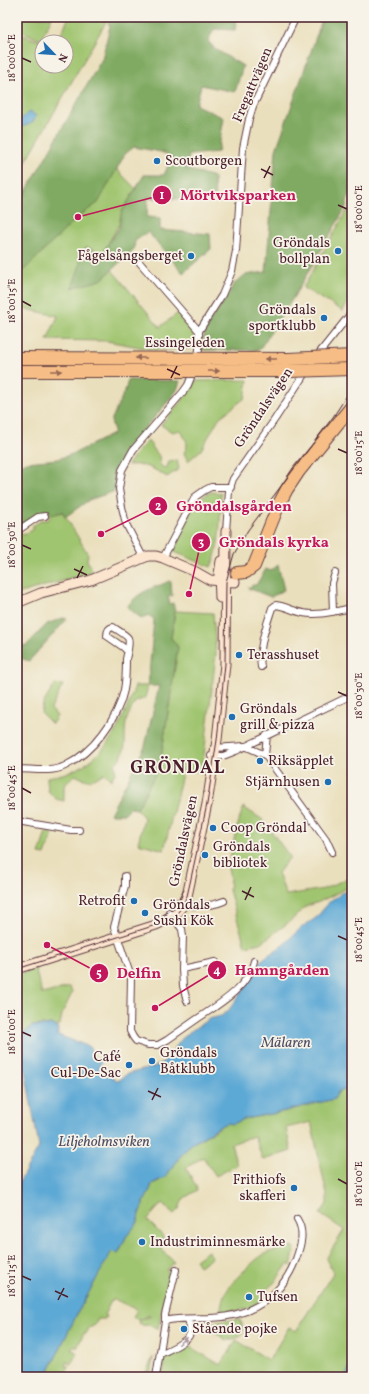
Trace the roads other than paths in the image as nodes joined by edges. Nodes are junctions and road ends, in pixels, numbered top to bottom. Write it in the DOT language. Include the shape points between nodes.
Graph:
graph roads {
  1 [pos="296,17"];
  2 [pos="140,263"];
  3 [pos="352,312"];
  4 [pos="199,331"];
  5 [pos="352,356"];
  6 [pos="17,358"];
  7 [pos="352,369"];
  8 [pos="17,371"];
  9 [pos="352,406"];
  10 [pos="352,419"];
  11 [pos="231,487"];
  12 [pos="45,516"];
  13 [pos="17,531"];
  14 [pos="226,531"];
  15 [pos="143,557"];
  16 [pos="163,558"];
  17 [pos="335,573"];
  18 [pos="227,578"];
  19 [pos="17,603"];
  20 [pos="352,608"];
  21 [pos="333,612"];
  22 [pos="127,651"];
  23 [pos="261,668"];
  24 [pos="352,695"];
  25 [pos="267,735"];
  26 [pos="245,746"];
  27 [pos="213,752"];
  28 [pos="265,755"];
  29 [pos="17,769"];
  30 [pos="17,821"];
  31 [pos="79,830"];
  32 [pos="332,852"];
  33 [pos="125,876"];
  34 [pos="224,901"];
  35 [pos="181,903"];
  36 [pos="171,914"];
  37 [pos="117,935"];
  38 [pos="254,960"];
  39 [pos="215,962"];
  40 [pos="17,964"];
  41 [pos="17,969"];
  42 [pos="182,969"];
  43 [pos="187,1001"];
  44 [pos="297,1219"];
  45 [pos="176,1270"];
  46 [pos="188,1319"];
  47 [pos="165,1321"];
  48 [pos="160,1354"];
  49 [pos="156,1377"];
  1 -- 4 [label="street, Fregattvägen" via="253,106 241,159 236,251 232,271 222,295"];
  2 -- 4 [label="street"];
  3 -- 11 [label="street, Gröndalsvägen" via="311,364 275,420 238,470"];
  4 -- 15 [label="street" via="199,350 188,385 133,450 122,470 119,489 126,524"];
  5 -- 6 [label="highway, Essingeleden, one-way, bridge" via="288,359"];
  8 -- 7 [label="highway, Essingeleden, one-way, bridge"];
  9 -- 18 [label="highway" via="287,489 254,566 246,572"];
  10 -- 18 [label="highway" via="296,482 257,574 245,581"];
  11 -- 14 [label="street, Gröndalsvägen"];
  11 -- 16 [label="street" via="211,488 195,497"];
  12 -- 13 [label="street" via="38,517"];
  14 -- 18 [label="street, Gröndalsvägen"];
  15 -- 16 [label="street"];
  15 -- 19 [label="street" via="96,578"];
  16 -- 18 [label="street" via="207,579"];
  17 -- 21 [label="street" via="332,583"];
  18 -- 27 [label="street, Gröndalsvägen" via="225,664"];
  20 -- 21 [label="street"];
  21 -- 23 [label="street" via="317,615 276,605 272,608 262,642"];
  22 -- 29 [label="street" via="124,690 115,713 99,739 80,757 64,767"];
  24 -- 25 [label="street"];
  25 -- 26 [label="street"];
  25 -- 28 [label="street"];
  26 -- 27 [label="street" via="223,756"];
  26 -- 28 [label="street"];
  27 -- 35 [label="street, Gröndalsvägen" via="190,883"];
  28 -- 32 [label="street" via="326,839"];
  30 -- 31 [label="street"];
  33 -- 37 [label="street" via="125,886 114,926"];
  34 -- 35 [label="street" via="215,905"];
  35 -- 36 [label="street, Gröndalsvägen"];
  36 -- 37 [label="street, Gröndalsvägen" via="156,924"];
  36 -- 42 [label="street" via="182,929"];
  37 -- 38 [label="street" via="131,977 130,1025 133,1037 148,1045 158,1045 167,1040 220,1004 238,989"];
  37 -- 40 [label="street, Gröndalsvägen"];
  37 -- 41 [label="street, Gröndalsvägen"];
  39 -- 42 [label="street"];
  42 -- 43 [label="street"];
  44 -- 46 [label="street" via="302,1226 298,1255 290,1274 277,1291 262,1304 240,1314"];
  45 -- 47 [label="street"];
  46 -- 47 [label="street"];
  48 -- 46 [label="street, one-way" via="186,1340 190,1335"];
  47 -- 48 [label="street"];
  48 -- 49 [label="street"];
}
